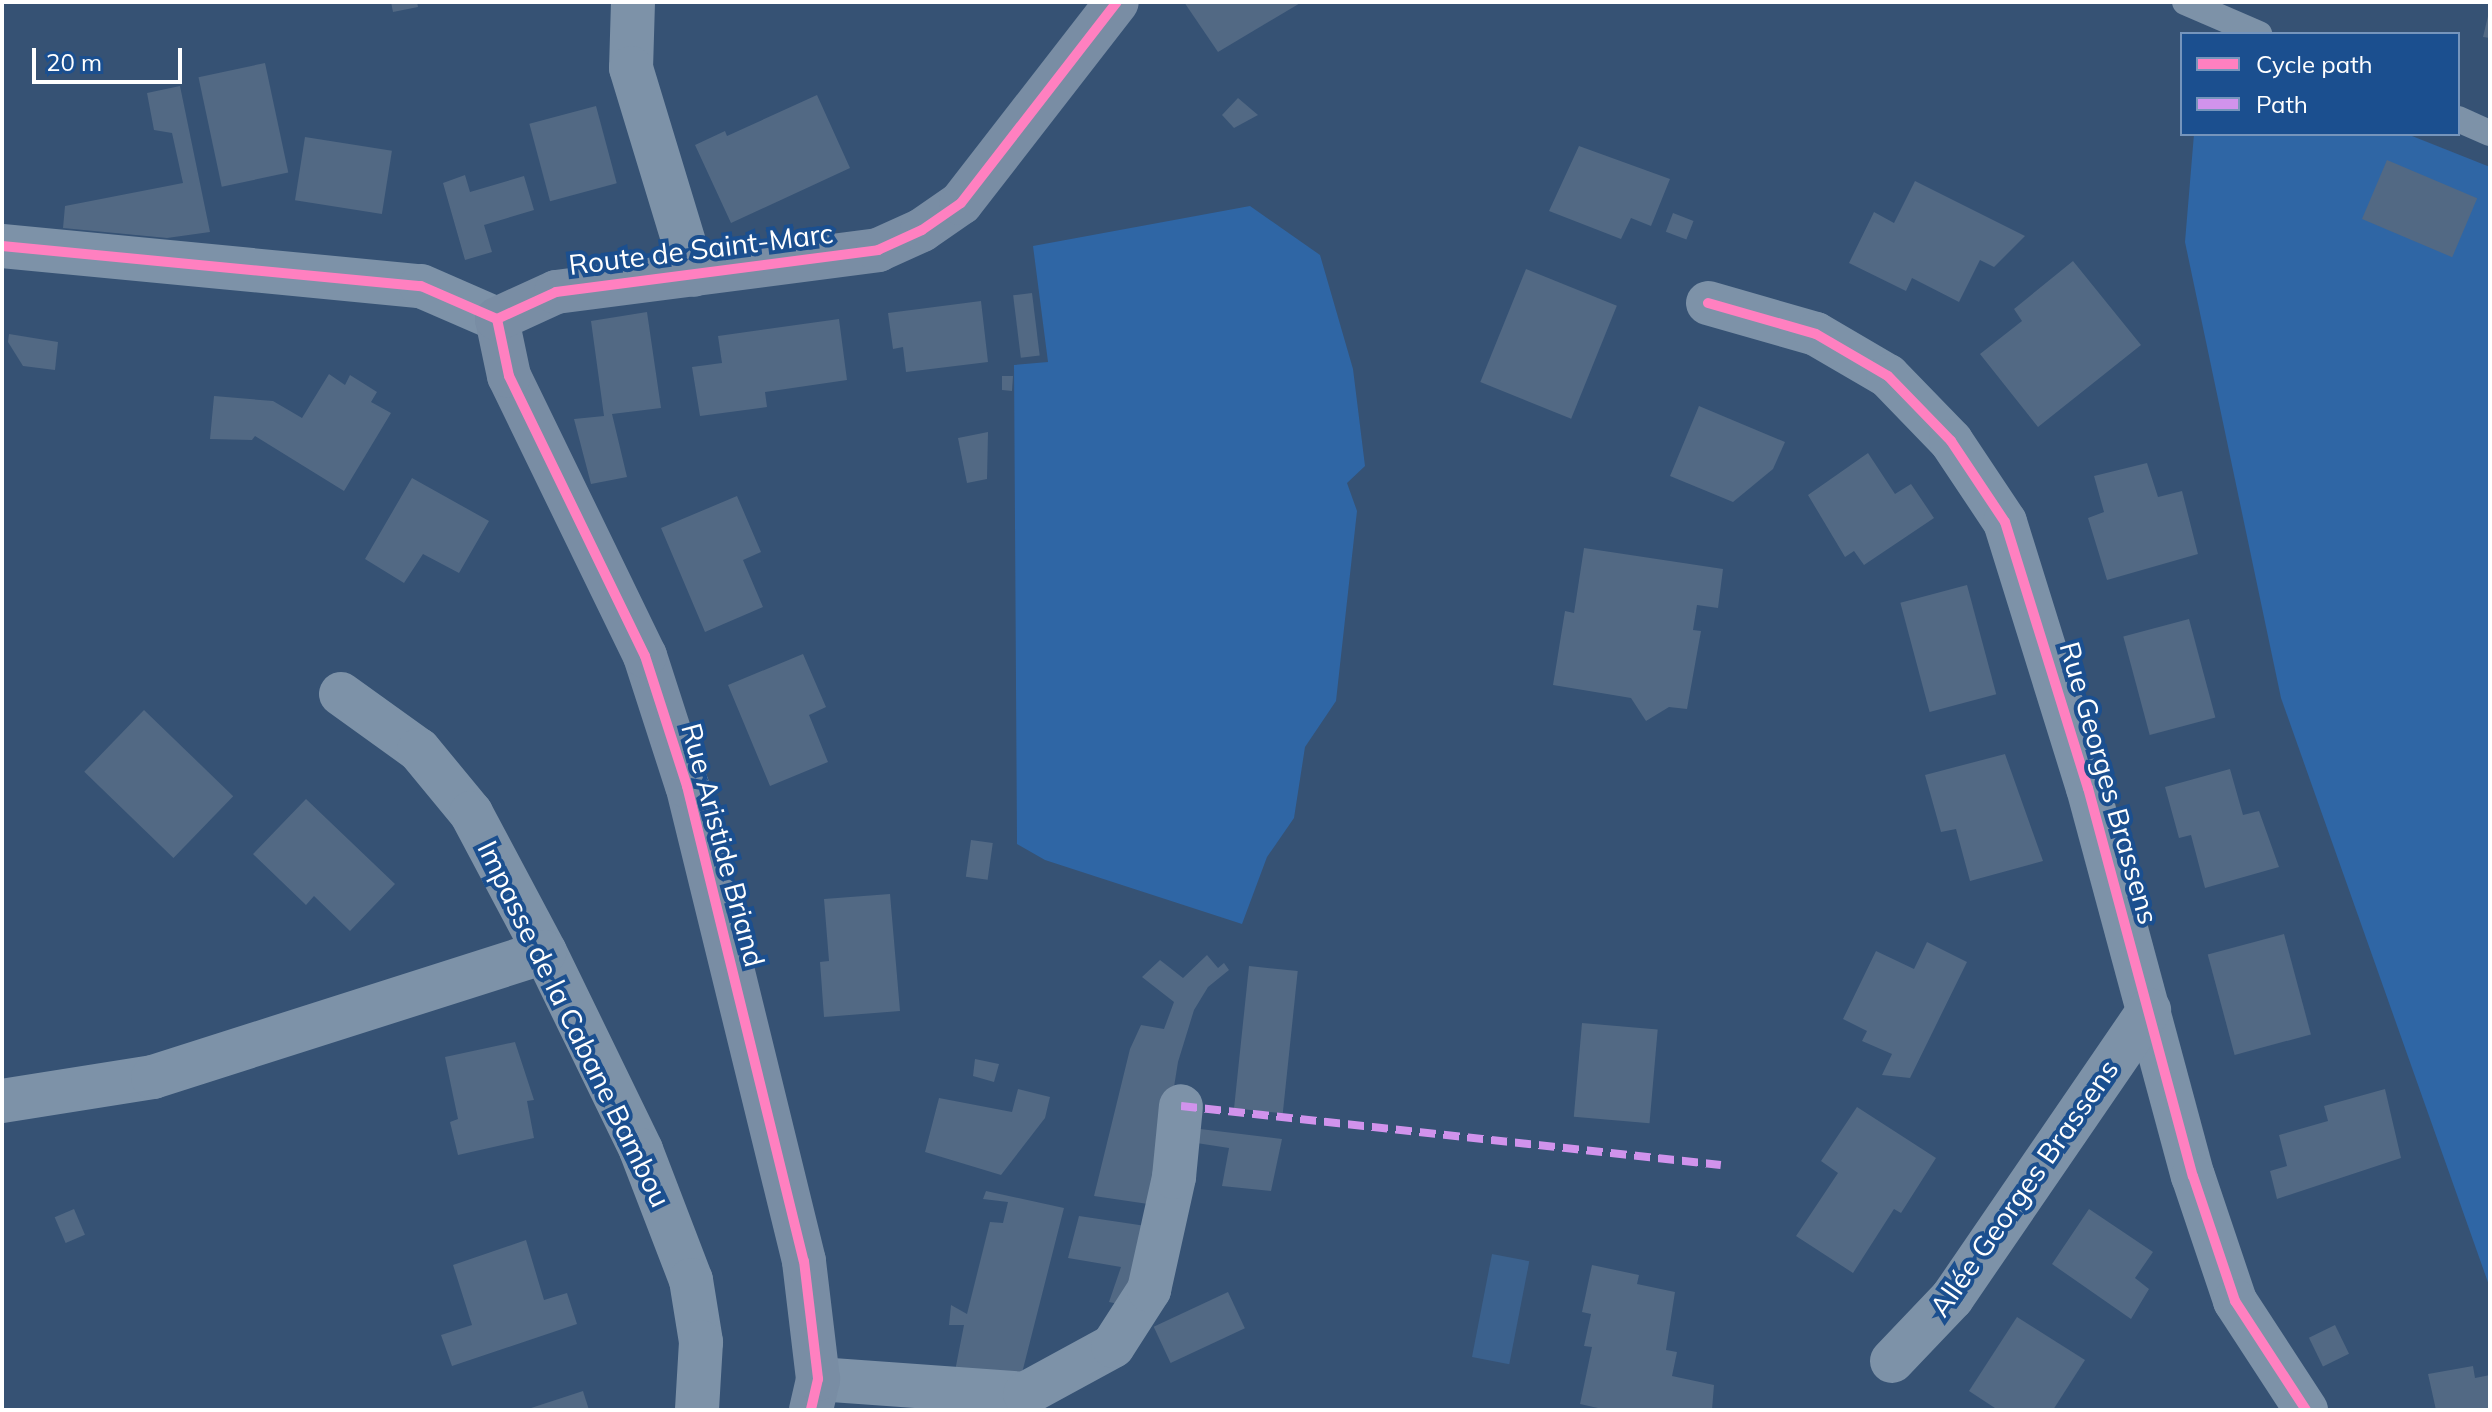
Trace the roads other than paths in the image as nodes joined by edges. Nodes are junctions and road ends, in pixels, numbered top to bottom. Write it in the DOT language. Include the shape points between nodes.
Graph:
graph roads {
  1 [pos="633,2"];
  2 [pos="1117,2"];
  3 [pos="2185,2"];
  4 [pos="2254,32"];
  5 [pos="2460,120"];
  6 [pos="2490,133"];
  7 [pos="2,246"];
  8 [pos="694,275"];
  9 [pos="1708,303"];
  10 [pos="497,319"];
  11 [pos="341,694"];
  12 [pos="545,952"];
  13 [pos="2149,1010"];
  14 [pos="2,1101"];
  15 [pos="1181,1106"];
  16 [pos="1892,1361"];
  17 [pos="814,1395"];
  18 [pos="697,1410"];
  19 [pos="2306,1410"];
  1 -- 8 [label="street" via="631,68"];
  2 -- 8 [label="street, Route de Saint-Marc" via="961,203 922,230 878,250"];
  3 -- 4 [label="lane"];
  5 -- 6 [label="lane"];
  7 -- 10 [label="street" via="421,286"];
  8 -- 10 [label="street, Route de Saint-Marc" via="556,292"];
  9 -- 13 [label="street, Rue Georges Brassens" via="1816,334 1888,376 1951,441 2005,522 2088,788"];
  10 -- 17 [label="street, Rue Aristide Briand" via="509,376 645,656 687,786 804,1261"];
  11 -- 12 [label="street, Impasse de la Cabane Bambou" via="419,750 471,813"];
  12 -- 14 [label="street" via="153,1077"];
  12 -- 18 [label="street, Impasse de la Cabane Bambou" via="641,1150 691,1280 701,1342"];
  13 -- 16 [label="street, Allée Georges Brassens" via="1952,1298"];
  13 -- 19 [label="street, Rue Georges Brassens" via="2193,1176 2235,1301"];
  15 -- 17 [label="street" via="1174,1177 1149,1290 1113,1346 1025,1394"];
}
